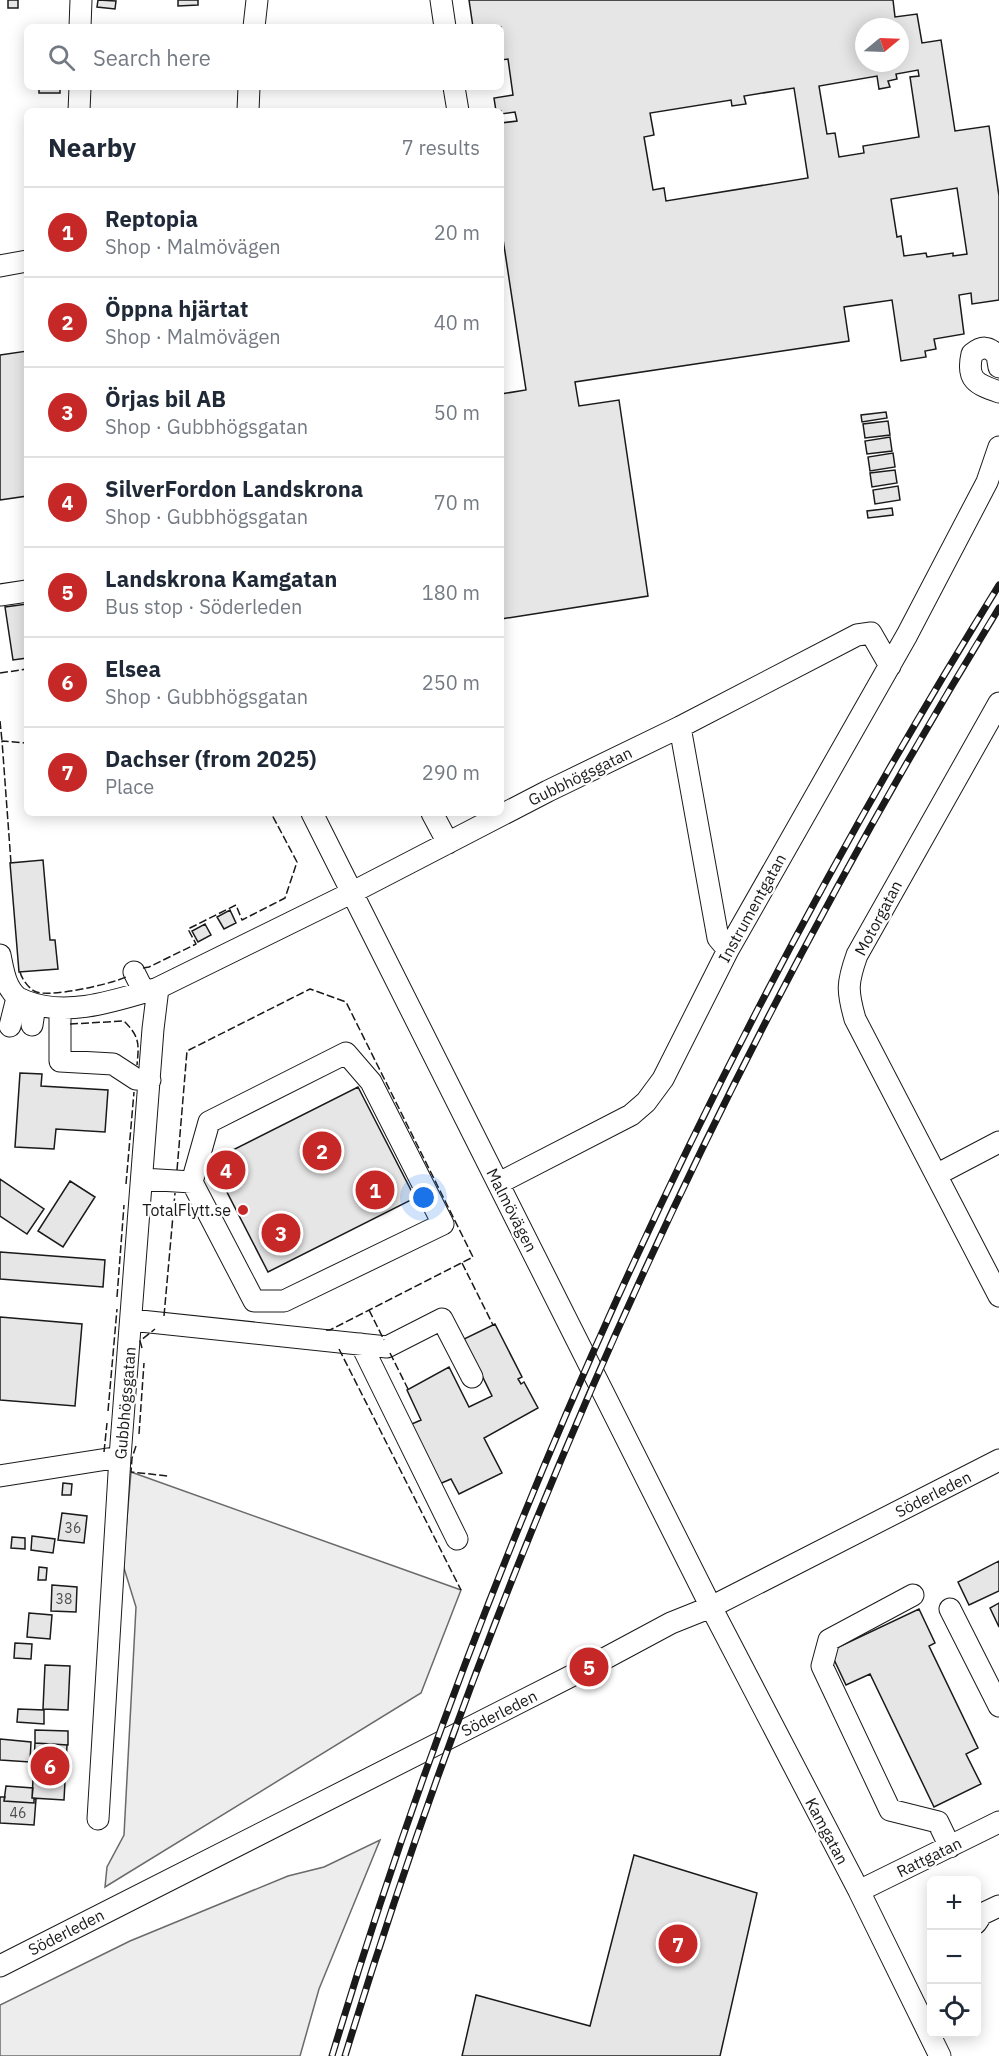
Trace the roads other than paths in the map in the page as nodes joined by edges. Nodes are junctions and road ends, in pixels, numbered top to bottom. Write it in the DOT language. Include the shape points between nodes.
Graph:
graph roads {
  1 [pos="81,0"];
  2 [pos="257,0"];
  3 [pos="441,0"];
  4 [pos="80,24"];
  5 [pos="254,24"];
  6 [pos="445,24"];
  7 [pos="80,90"];
  8 [pos="249,90"];
  9 [pos="454,90"];
  10 [pos="79,108"];
  11 [pos="248,108"];
  12 [pos="458,108"];
  13 [pos="24,262"];
  14 [pos="0,266"];
  15 [pos="999,367"];
  16 [pos="999,393"];
  17 [pos="999,447"];
  18 [pos="24,591"];
  19 [pos="0,595"];
  20 [pos="890,666"];
  21 [pos="999,704"];
  22 [pos="680,727"];
  23 [pos="504,814"];
  24 [pos="313,816"];
  25 [pos="434,816"];
  26 [pos="500,816"];
  27 [pos="448,843"];
  28 [pos="351,892"];
  29 [pos="728,950"];
  30 [pos="0,955"];
  31 [pos="134,972"];
  32 [pos="2,978"];
  33 [pos="151,990"];
  34 [pos="60,1008"];
  35 [pos="28,1009"];
  36 [pos="10,1026"];
  37 [pos="150,1080"];
  38 [pos="999,1142"];
  39 [pos="936,1174"];
  40 [pos="192,1182"];
  41 [pos="498,1183"];
  42 [pos="136,1189"];
  43 [pos="999,1296"];
  44 [pos="127,1309"];
  45 [pos="361,1344"];
  46 [pos="471,1377"];
  47 [pos="122,1435"];
  48 [pos="999,1460"];
  49 [pos="0,1476"];
  50 [pos="458,1539"];
  51 [pos="913,1595"];
  52 [pos="711,1607"];
  53 [pos="950,1609"];
  54 [pos="999,1706"];
  55 [pos="98,1819"];
  56 [pos="999,1822"];
  57 [pos="950,1847"];
  58 [pos="859,1891"];
  59 [pos="999,1906"];
  60 [pos="981,1916"];
  61 [pos="0,1966"];
  62 [pos="925,2011"];
  63 [pos="940,2056"];
  1 -- 4 [label="street"];
  2 -- 5 [label="street"];
  3 -- 6 [label="street"];
  7 -- 10 [label="street"];
  8 -- 11 [label="street"];
  9 -- 12 [label="street"];
  13 -- 14 [label="street"];
  15 -- 16 [label="street" via="998,355 990,348 972,354 969,364 977,384"];
  17 -- 20 [label="street, Instrumentgatan" via="987,482"];
  18 -- 19 [label="street"];
  20 -- 22 [label="street, Gubbhögsgatan" via="871,633 857,634"];
  20 -- 29 [label="street, Instrumentgatan"];
  21 -- 39 [label="street, Motorgatan" via="857,956 850,976 848,994 855,1019"];
  22 -- 23 [label="street, Gubbhögsgatan"];
  22 -- 29 [label="street" via="718,938"];
  24 -- 28 [label="street, Malmövägen"];
  25 -- 27 [label="street"];
  26 -- 27 [label="street, Gubbhögsgatan"];
  27 -- 28 [label="street, Gubbhögsgatan"];
  28 -- 33 [label="street, Gubbhögsgatan"];
  28 -- 41 [label="street, Malmövägen"];
  29 -- 41 [label="street, Instrumentgatan" via="663,1079 646,1102 631,1115"];
  30 -- 32 [label="street"];
  31 -- 33 [label="street"];
  32 -- 35 [label="street"];
  33 -- 34 [label="street, Gubbhögsgatan" via="100,1004"];
  33 -- 37 [label="street, Gubbhögsgatan"];
  34 -- 35 [label="street, Gubbhögsgatan"];
  34 -- 37 [label="street" via="60,1061 113,1064 136,1079"];
  35 -- 36 [label="street"];
  37 -- 42 [label="street, Gubbhögsgatan"];
  38 -- 39 [label="street"];
  39 -- 43 [label="street, Motorgatan"];
  40 -- 40 [label="street" via="208,1122 346,1053 371,1082 443,1224 284,1301 254,1301"];
  40 -- 42 [label="street"];
  41 -- 52 [label="street, Malmövägen"];
  42 -- 44 [label="street, Gubbhögsgatan"];
  44 -- 45 [label="street"];
  44 -- 47 [label="street, Gubbhögsgatan" via="137,1355"];
  45 -- 46 [label="street" via="387,1347 442,1319"];
  45 -- 50 [label="street"];
  47 -- 49 [label="street"];
  47 -- 55 [label="street, Gubbhögsgatan"];
  48 -- 52 [label="street, Söderleden"];
  51 -- 57 [label="street" via="829,1640 822,1666 890,1810 938,1822"];
  52 -- 58 [label="street, Kamgatan"];
  52 -- 61 [label="street, Söderleden" via="671,1623"];
  53 -- 54 [label="street"];
  56 -- 57 [label="street, Rattgatan"];
  57 -- 58 [label="street, Rattgatan"];
  58 -- 62 [label="street, Kamgatan"];
  59 -- 60 [label="street"];
  62 -- 63 [label="street, Kamgatan"];
}
